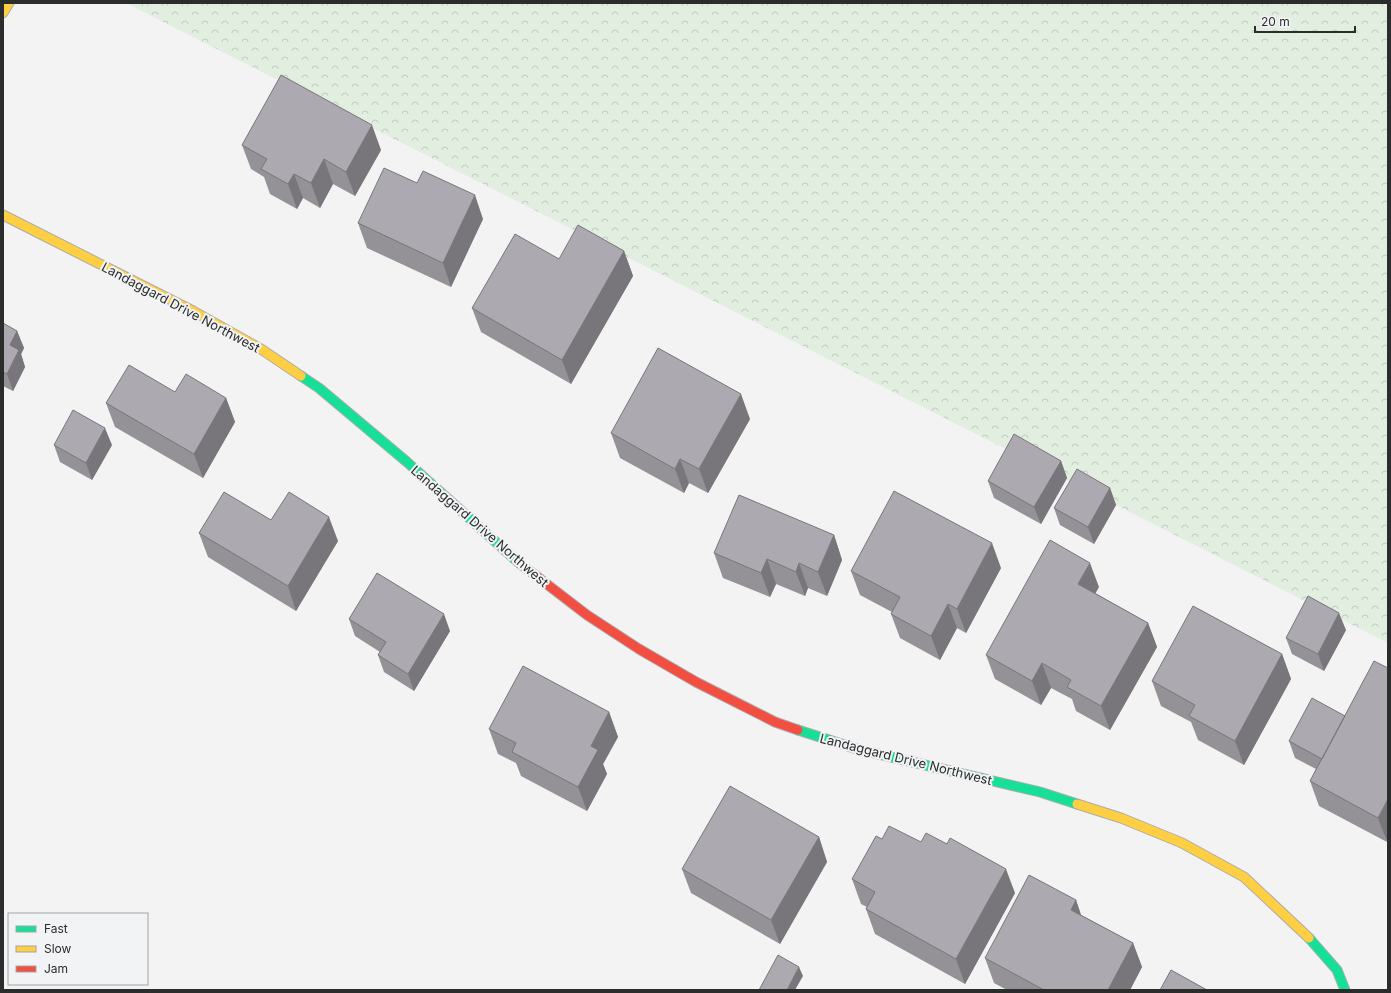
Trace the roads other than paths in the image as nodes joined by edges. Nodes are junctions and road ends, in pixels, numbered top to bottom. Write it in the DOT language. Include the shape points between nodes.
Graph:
graph roads {
  1 [pos="9,3"];
  2 [pos="3,13"];
  3 [pos="3,215"];
  4 [pos="1346,990"];
  1 -- 2 [label="street"];
  3 -- 4 [label="street, Landaggard Drive Northwest" via="193,310 261,349 312,384 407,462 523,567 587,615 696,682 774,722 857,749 1040,792 1121,818 1182,844 1244,877 1306,934 1337,970"];
}
